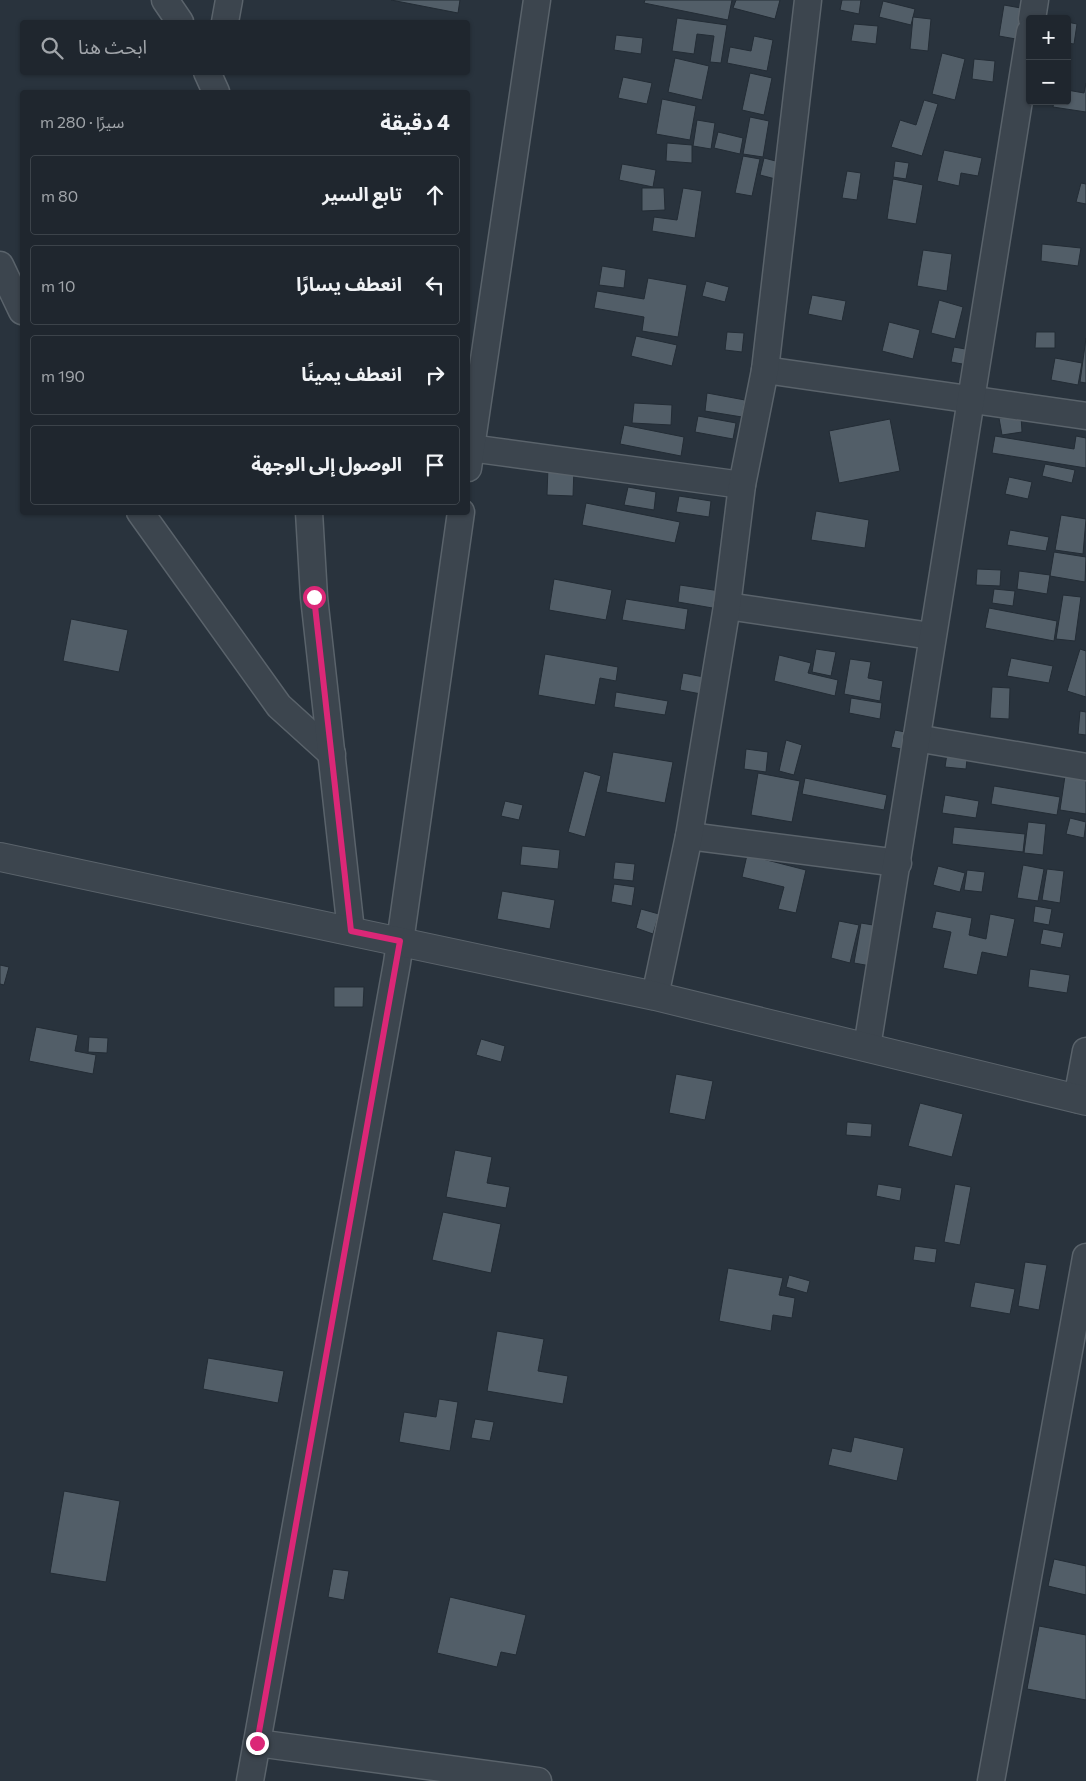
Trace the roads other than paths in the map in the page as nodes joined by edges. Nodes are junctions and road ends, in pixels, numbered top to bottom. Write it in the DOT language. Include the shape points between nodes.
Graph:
graph roads {
  1 [pos="165,0"];
  2 [pos="229,0"];
  3 [pos="537,0"];
  4 [pos="808,0"];
  5 [pos="1035,0"];
  6 [pos="1033,15"];
  7 [pos="179,20"];
  8 [pos="225,20"];
  9 [pos="1026,57"];
  10 [pos="0,265"];
  11 [pos="20,307"];
  12 [pos="765,370"];
  13 [pos="971,399"];
  14 [pos="1086,416"];
  15 [pos="470,451"];
  16 [pos="470,458"];
  17 [pos="742,485"];
  18 [pos="142,515"];
  19 [pos="309,515"];
  20 [pos="461,515"];
  21 [pos="727,606"];
  22 [pos="932,636"];
  23 [pos="916,738"];
  24 [pos="332,754"];
  25 [pos="1086,767"];
  26 [pos="689,836"];
  27 [pos="0,857"];
  28 [pos="898,863"];
  29 [pos="351,931"];
  30 [pos="400,941"];
  31 [pos="655,996"];
  32 [pos="867,1047"];
  33 [pos="1086,1050"];
  34 [pos="1082,1100"];
  35 [pos="1086,1257"];
  36 [pos="257,1743"];
  37 [pos="250,1781"];
  38 [pos="538,1781"];
  39 [pos="991,1781"];
  1 -- 7 [label="street"];
  2 -- 8 [label="street"];
  3 -- 15 [label="street"];
  4 -- 12 [label="street"];
  5 -- 6 [label="street"];
  9 -- 13 [label="street"];
  10 -- 11 [label="street"];
  12 -- 13 [label="street"];
  12 -- 17 [label="street"];
  13 -- 14 [label="street"];
  13 -- 22 [label="street"];
  16 -- 17 [label="street"];
  17 -- 21 [label="street"];
  18 -- 24 [label="street" via="279,706"];
  19 -- 24 [label="street" via="314,597"];
  20 -- 30 [label="street"];
  21 -- 22 [label="street"];
  21 -- 26 [label="street"];
  22 -- 23 [label="street"];
  23 -- 25 [label="street"];
  23 -- 28 [label="street"];
  24 -- 29 [label="street"];
  26 -- 28 [label="street"];
  26 -- 31 [label="street"];
  27 -- 29 [label="street"];
  28 -- 32 [label="street"];
  29 -- 30 [label="street"];
  30 -- 31 [label="street"];
  30 -- 36 [label="street"];
  31 -- 32 [label="street"];
  32 -- 34 [label="street"];
  33 -- 34 [label="street"];
  35 -- 39 [label="street"];
  36 -- 37 [label="street"];
  36 -- 38 [label="street"];
}
